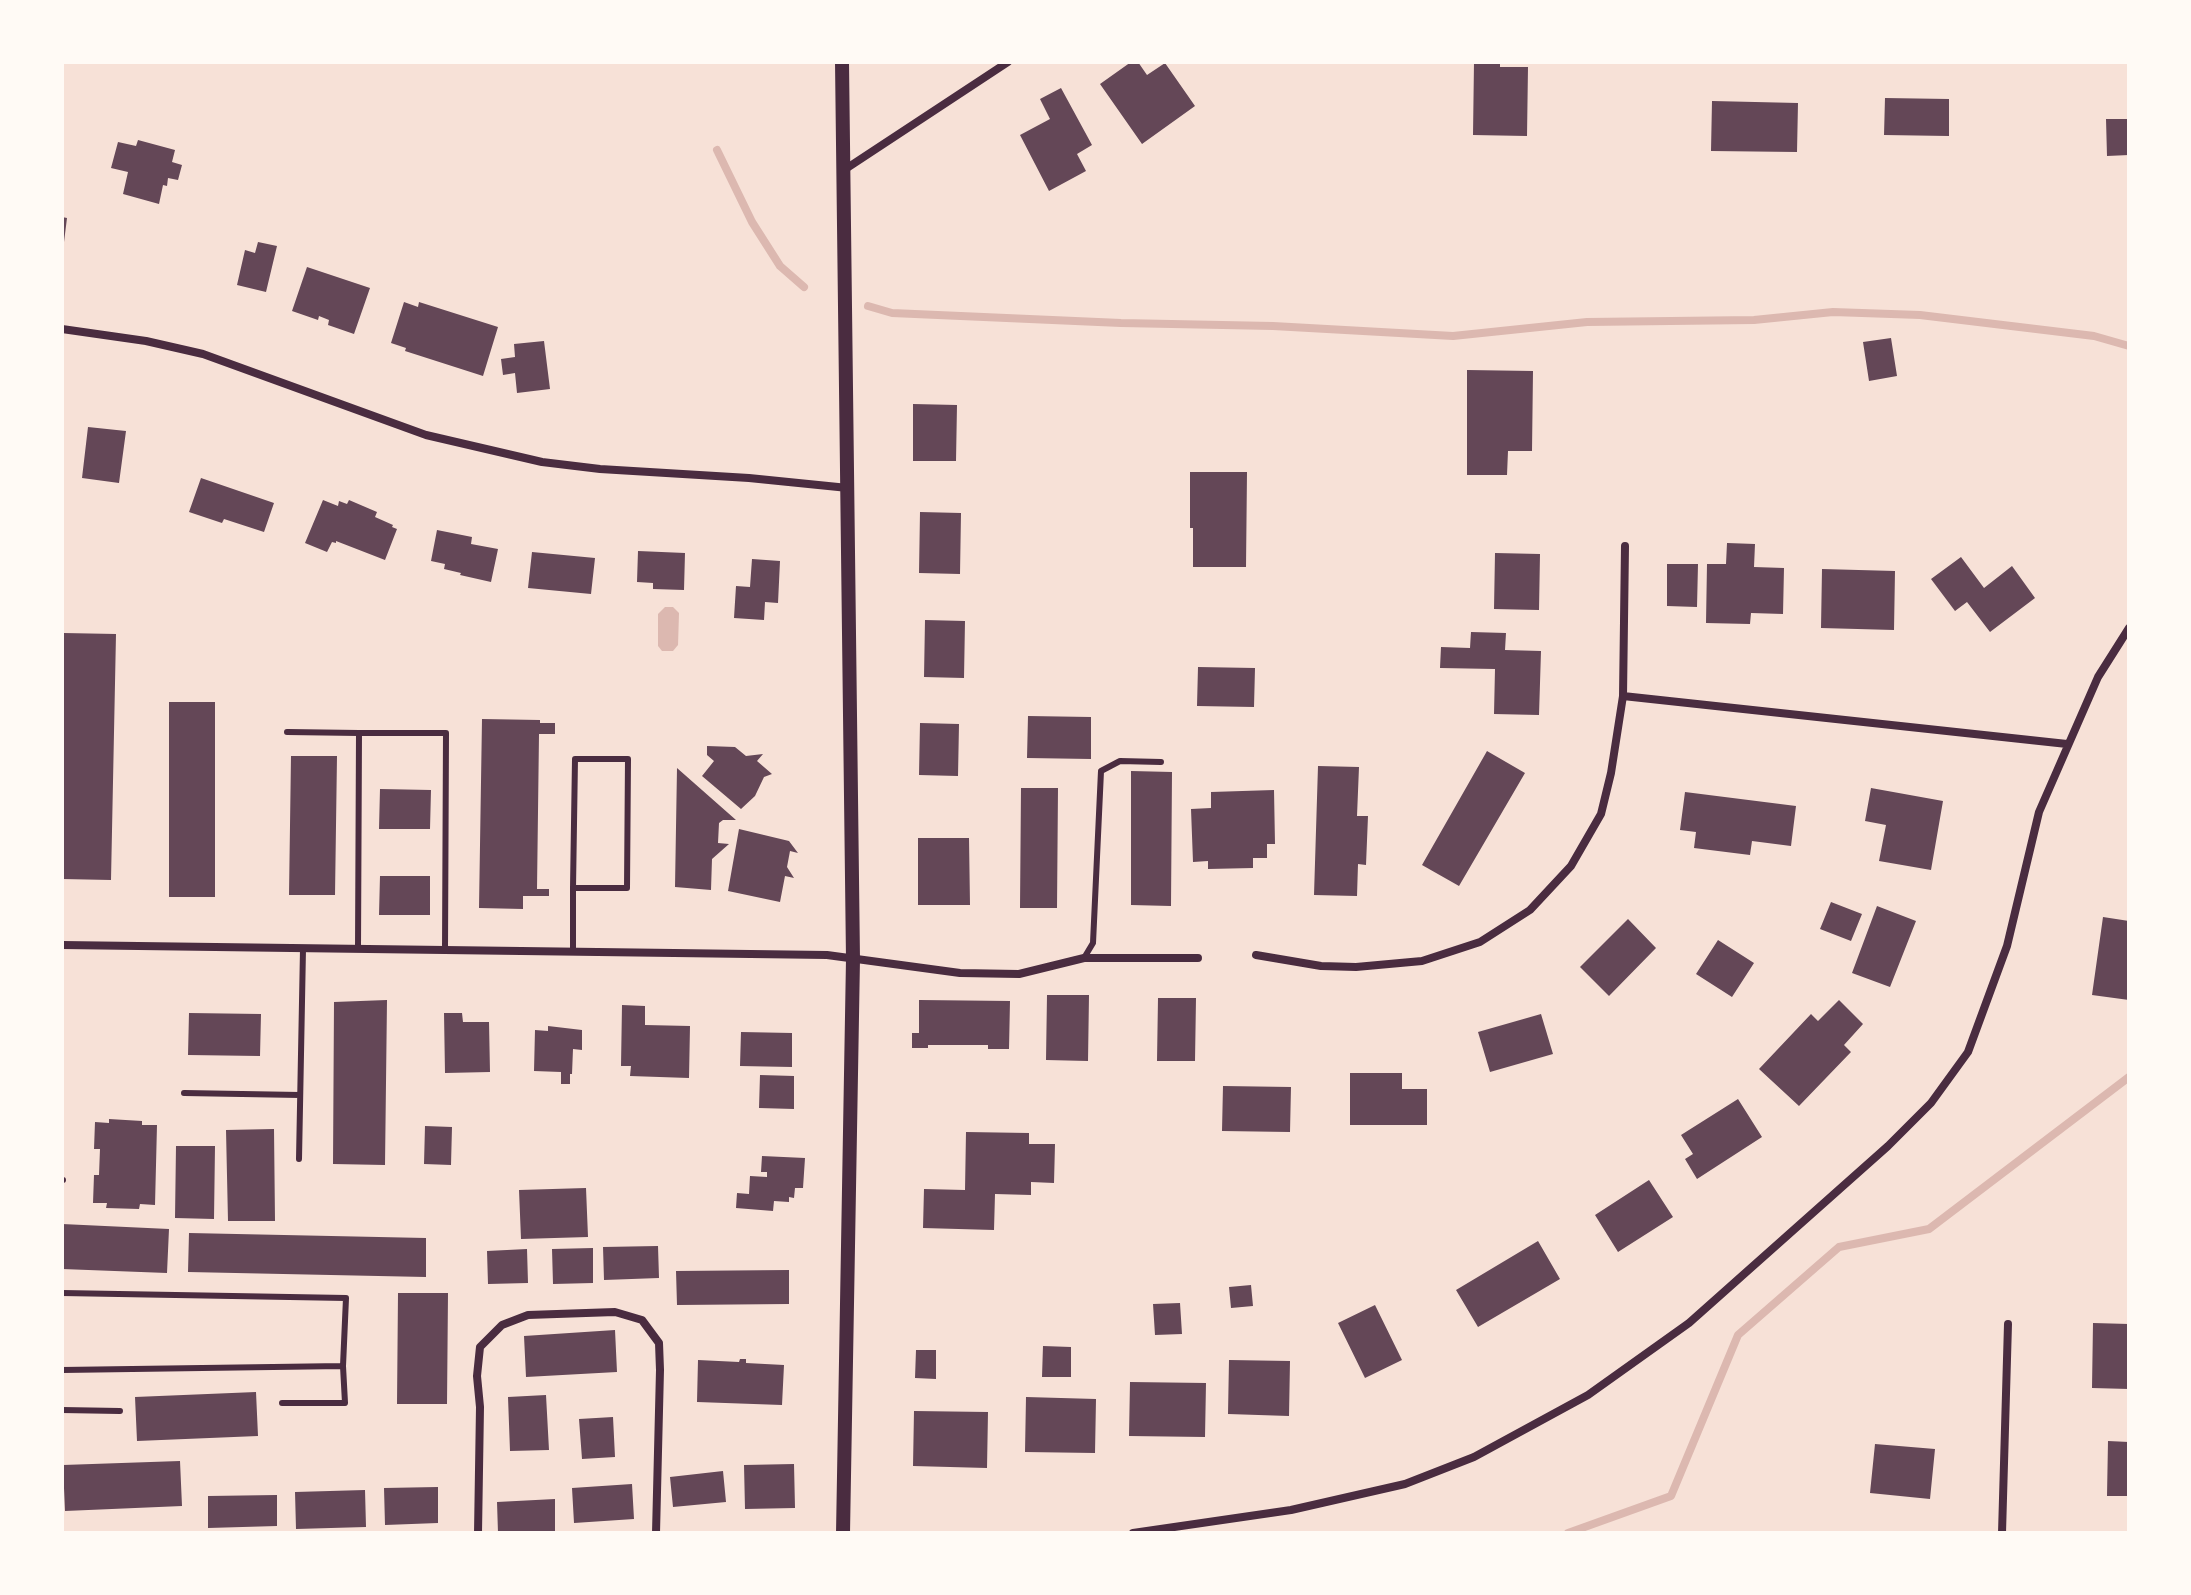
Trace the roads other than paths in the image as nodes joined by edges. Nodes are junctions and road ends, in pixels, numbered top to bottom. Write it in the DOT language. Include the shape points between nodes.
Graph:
graph roads {
  1 [pos="842,62"];
  2 [pos="1008,62"];
  3 [pos="844,170"];
  4 [pos="62,329"];
  5 [pos="848,488"];
  6 [pos="1625,546"];
  7 [pos="2129,628"];
  8 [pos="1623,696"];
  9 [pos="287,732"];
  10 [pos="359,733"];
  11 [pos="2067,744"];
  12 [pos="1161,762"];
  13 [pos="573,888"];
  14 [pos="62,945"];
  15 [pos="303,949"];
  16 [pos="358,949"];
  17 [pos="445,950"];
  18 [pos="573,952"];
  19 [pos="1256,955"];
  20 [pos="1084,958"];
  21 [pos="1198,958"];
  22 [pos="853,959"];
  23 [pos="184,1093"];
  24 [pos="300,1095"];
  25 [pos="299,1159"];
  26 [pos="62,1293"];
  27 [pos="2008,1324"];
  28 [pos="343,1366"];
  29 [pos="62,1370"];
  30 [pos="282,1403"];
  31 [pos="62,1410"];
  32 [pos="120,1411"];
  33 [pos="478,1533"];
  34 [pos="656,1533"];
  35 [pos="843,1533"];
  36 [pos="1133,1533"];
  37 [pos="2002,1533"];
  1 -- 3 [label="street"];
  2 -- 3 [label="street"];
  3 -- 5 [label="street"];
  4 -- 5 [label="street" via="203,354 426,435 542,462"];
  5 -- 22 [label="street"];
  6 -- 8 [label="street"];
  7 -- 11 [label="street" via="2098,677"];
  8 -- 11 [label="street"];
  8 -- 19 [label="street" via="1601,814 1571,866 1530,910 1480,942 1422,961 1321,966"];
  9 -- 10 [label="lane"];
  10 -- 16 [label="lane"];
  10 -- 17 [label="lane" via="446,733"];
  11 -- 36 [label="street" via="2039,812 2007,946 1968,1052 1931,1103 1888,1146 1689,1323 1588,1395 1474,1457 1405,1484 1291,1510"];
  12 -- 20 [label="lane" via="1120,761 1101,771 1093,943"];
  13 -- 13 [label="lane" via="575,759 628,759 627,888"];
  13 -- 18 [label="lane"];
  14 -- 15 [label="street"];
  15 -- 16 [label="street"];
  15 -- 24 [label="lane"];
  16 -- 17 [label="street"];
  17 -- 18 [label="street"];
  18 -- 22 [label="street"];
  20 -- 21 [label="street"];
  20 -- 22 [label="street" via="1019,974 960,973"];
  22 -- 35 [label="street"];
  23 -- 24 [label="lane"];
  24 -- 25 [label="lane"];
  26 -- 28 [label="lane" via="346,1298"];
  27 -- 37 [label="street"];
  28 -- 29 [label="lane"];
  28 -- 30 [label="lane" via="345,1403"];
  31 -- 32 [label="lane"];
  33 -- 34 [label="street" via="480,1347 502,1325 528,1315 615,1312 642,1320 659,1343"];
}
